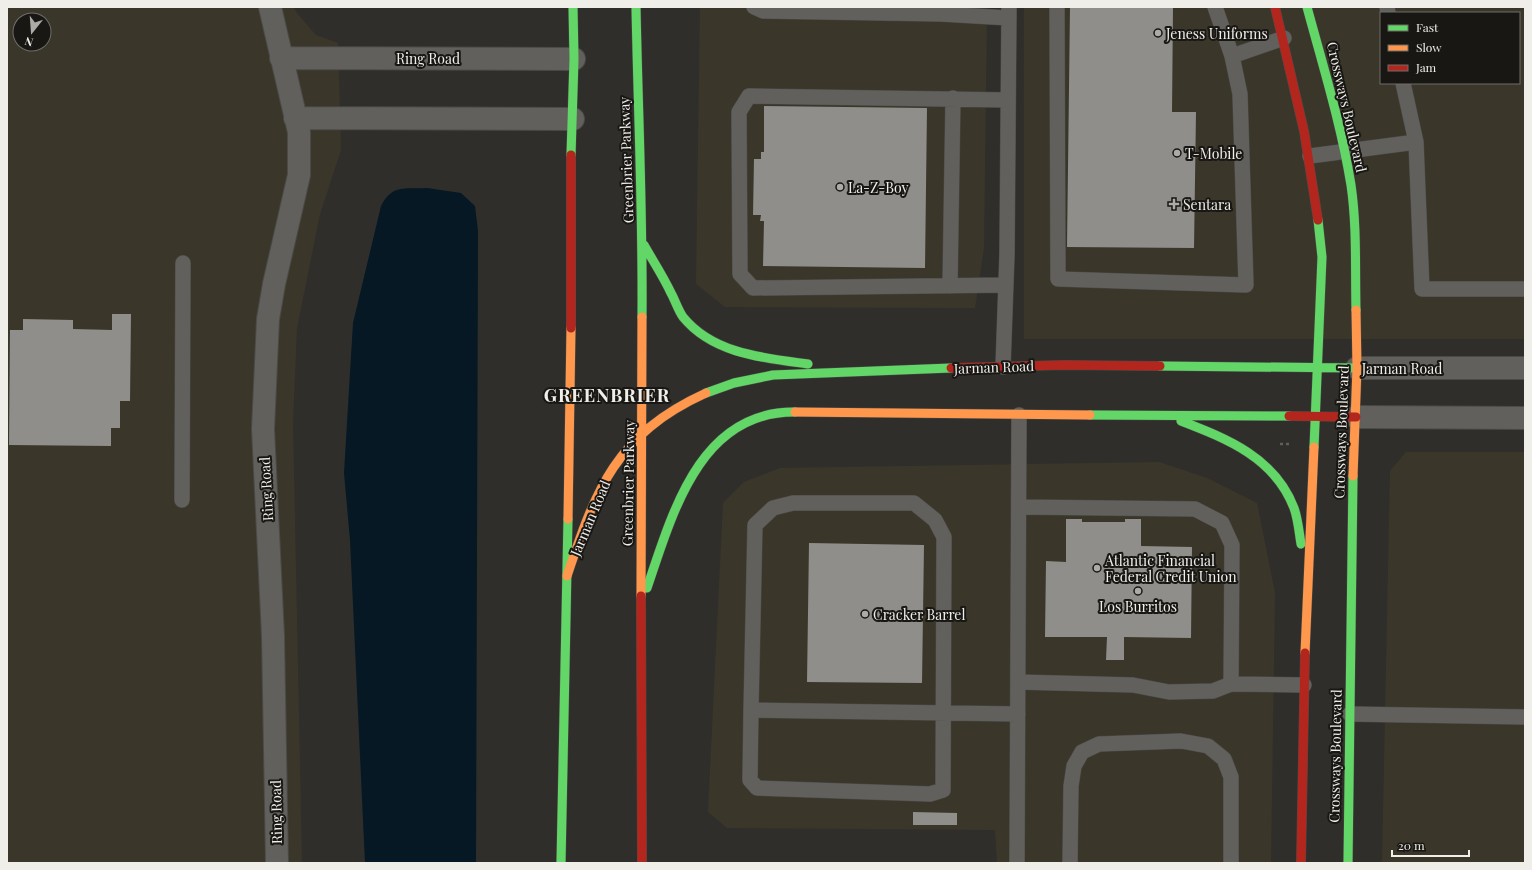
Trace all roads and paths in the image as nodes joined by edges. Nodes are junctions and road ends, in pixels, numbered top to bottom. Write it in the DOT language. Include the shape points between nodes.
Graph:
graph roads {
  1 [pos="270,7"];
  2 [pos="573,7"];
  3 [pos="636,7"];
  4 [pos="754,7"];
  5 [pos="1057,7"];
  6 [pos="1215,7"];
  7 [pos="1275,7"];
  8 [pos="1306,7"];
  9 [pos="948,11"];
  10 [pos="1009,13"];
  11 [pos="1284,38"];
  12 [pos="1232,56"];
  13 [pos="281,58"];
  14 [pos="574,59"];
  15 [pos="1403,84"];
  16 [pos="953,98"];
  17 [pos="1008,100"];
  18 [pos="295,118"];
  19 [pos="573,119"];
  20 [pos="1416,142"];
  21 [pos="1344,152"];
  22 [pos="1310,156"];
  23 [pos="643,243"];
  24 [pos="183,263"];
  25 [pos="1006,285"];
  26 [pos="950,286"];
  27 [pos="1525,289"];
  28 [pos="1003,367"];
  29 [pos="1317,368"];
  30 [pos="1357,368"];
  31 [pos="1525,368"];
  32 [pos="853,371"];
  33 [pos="1020,415"];
  34 [pos="1166,416"];
  35 [pos="1315,417"];
  36 [pos="1356,417"];
  37 [pos="1525,418"];
  38 [pos="643,431"];
  39 [pos="182,500"];
  40 [pos="1019,507"];
  41 [pos="567,576"];
  42 [pos="1308,578"];
  43 [pos="642,602"];
  44 [pos="1018,682"];
  45 [pos="1231,684"];
  46 [pos="1304,685"];
  47 [pos="751,710"];
  48 [pos="944,714"];
  49 [pos="1018,714"];
  50 [pos="1350,714"];
  51 [pos="1525,717"];
  52 [pos="277,863"];
  53 [pos="561,863"];
  54 [pos="642,863"];
  55 [pos="1017,863"];
  56 [pos="1070,863"];
  57 [pos="1230,863"];
  58 [pos="1302,863"];
  59 [pos="1348,863"];
  1 -- 13 [label="street, Ring Road"];
  2 -- 14 [label="street"];
  3 -- 23 [label="street, Greenbrier Parkway"];
  4 -- 9 [label="lane" via="763,11"];
  5 -- 12 [label="lane" via="1058,279 1246,285 1240,94"];
  6 -- 12 [label="lane"];
  7 -- 11 [label="street, Crossways Boulevard"];
  8 -- 21 [label="street, Crossways Boulevard" via="1328,82"];
  9 -- 10 [label="lane"];
  10 -- 17 [label="lane"];
  11 -- 12 [label="lane"];
  11 -- 22 [label="street, Crossways Boulevard"];
  13 -- 14 [label="street, Ring Road"];
  13 -- 18 [label="street, Ring Road"];
  14 -- 19 [label="street"];
  15 -- 20 [label="lane"];
  16 -- 17 [label="lane"];
  16 -- 26 [label="lane"];
  16 -- 26 [label="lane" via="749,96 739,112 740,274 752,288"];
  17 -- 25 [label="lane"];
  18 -- 19 [label="street"];
  18 -- 52 [label="street, Ring Road" via="299,132 298,175 268,318 262,429 273,636"];
  19 -- 41 [label="street"];
  20 -- 21 [label="lane"];
  20 -- 27 [label="lane" via="1422,289"];
  21 -- 22 [label="lane"];
  21 -- 30 [label="street, Crossways Boulevard" via="1351,186 1355,236"];
  22 -- 29 [label="street, Crossways Boulevard" via="1322,257"];
  23 -- 32 [label="street" via="675,299 681,315 691,328 705,338 757,356"];
  23 -- 38 [label="street, Greenbrier Parkway"];
  24 -- 39 [label="lane"];
  25 -- 26 [label="lane"];
  25 -- 28 [label="lane"];
  28 -- 29 [label="street, Jarman Road" via="1155,364"];
  28 -- 32 [label="street, Jarman Road"];
  29 -- 30 [label="street, Jarman Road"];
  29 -- 35 [label="street, Crossways Boulevard"];
  30 -- 31 [label="street, Jarman Road"];
  30 -- 36 [label="street, Crossways Boulevard"];
  32 -- 38 [label="street, Jarman Road" via="759,377 719,388 682,404"];
  33 -- 34 [label="street"];
  33 -- 40 [label="lane"];
  33 -- 43 [label="street" via="792,412 748,422 715,443 696,468 678,503"];
  34 -- 35 [label="street"];
  34 -- 42 [label="street" via="1221,436 1250,451 1265,463 1287,491 1294,508"];
  35 -- 36 [label="street"];
  35 -- 42 [label="street, Crossways Boulevard"];
  36 -- 37 [label="street"];
  36 -- 50 [label="street, Crossways Boulevard" via="1351,531"];
  38 -- 41 [label="street, Jarman Road" via="604,481 583,527"];
  38 -- 43 [label="street, Greenbrier Parkway"];
  40 -- 44 [label="lane"];
  40 -- 45 [label="lane" via="1195,509 1222,523 1232,545"];
  41 -- 53 [label="street"];
  42 -- 46 [label="street, Crossways Boulevard"];
  43 -- 54 [label="street, Greenbrier Parkway"];
  44 -- 45 [label="lane" via="1133,685 1169,692 1213,691"];
  44 -- 49 [label="lane"];
  45 -- 46 [label="lane"];
  46 -- 58 [label="street, Crossways Boulevard"];
  47 -- 48 [label="lane"];
  47 -- 48 [label="lane" via="750,780 757,788 930,794 943,790"];
  47 -- 48 [label="lane" via="755,526 772,508 793,503 914,503 935,520 944,537"];
  48 -- 49 [label="lane"];
  49 -- 55 [label="lane"];
  50 -- 51 [label="lane"];
  50 -- 59 [label="street, Crossways Boulevard"];
  56 -- 57 [label="lane" via="1070,786 1074,766 1082,752 1099,744 1181,741 1208,746 1224,759 1231,777"];
}
